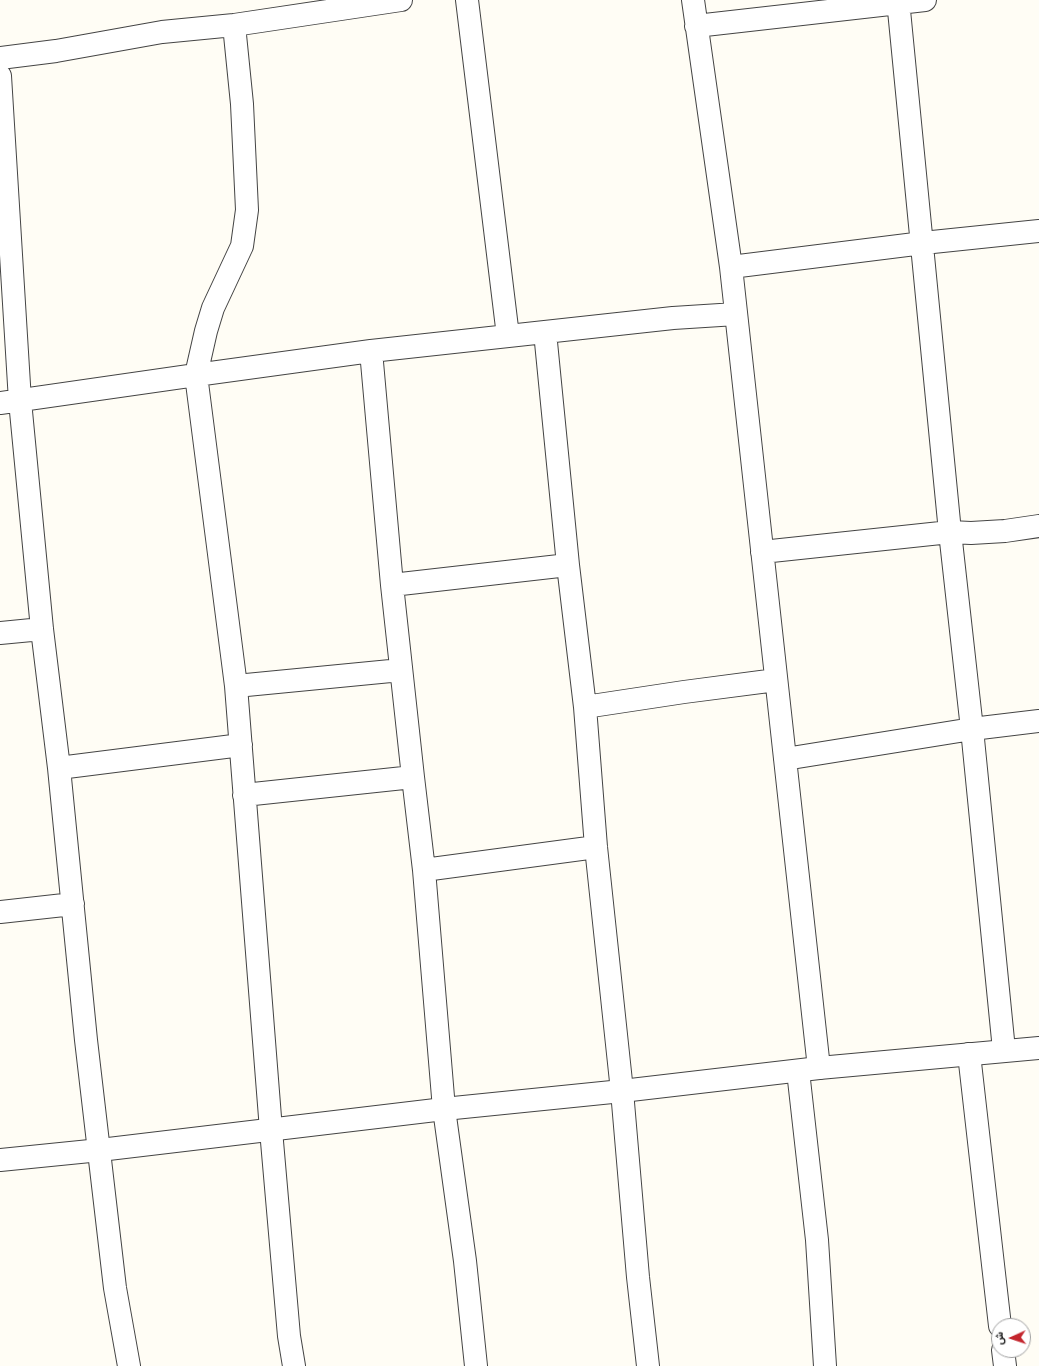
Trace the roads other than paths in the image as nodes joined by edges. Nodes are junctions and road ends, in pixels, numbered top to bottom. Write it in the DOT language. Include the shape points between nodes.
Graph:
graph roads {
  1 [pos="401,0"];
  2 [pos="467,0"];
  3 [pos="693,0"];
  4 [pos="925,0"];
  5 [pos="899,2"];
  6 [pos="293,8"];
  7 [pos="234,25"];
  8 [pos="696,26"];
  9 [pos="0,58"];
  10 [pos="0,76"];
  11 [pos="1039,231"];
  12 [pos="923,243"];
  13 [pos="731,267"];
  14 [pos="736,314"];
  15 [pos="545,332"];
  16 [pos="508,336"];
  17 [pos="371,351"];
  18 [pos="196,375"];
  19 [pos="10,402"];
  20 [pos="1039,526"];
  21 [pos="950,532"];
  22 [pos="762,552"];
  23 [pos="568,565"];
  24 [pos="392,585"];
  25 [pos="42,629"];
  26 [pos="0,633"];
  27 [pos="401,670"];
  28 [pos="776,680"];
  29 [pos="236,686"];
  30 [pos="585,707"];
  31 [pos="1039,721"];
  32 [pos="972,729"];
  33 [pos="241,745"];
  34 [pos="785,759"];
  35 [pos="59,768"];
  36 [pos="413,777"];
  37 [pos="244,795"];
  38 [pos="596,847"];
  39 [pos="424,870"];
  40 [pos="73,904"];
  41 [pos="0,912"];
  42 [pos="1039,1048"];
  43 [pos="1004,1050"];
  44 [pos="969,1054"];
  45 [pos="808,1069"];
  46 [pos="622,1091"];
  47 [pos="444,1109"];
  48 [pos="271,1130"];
  49 [pos="100,1150"];
  50 [pos="0,1160"];
  51 [pos="999,1318"];
  52 [pos="129,1366"];
  53 [pos="294,1366"];
  54 [pos="476,1366"];
  55 [pos="648,1366"];
  56 [pos="825,1366"];
  1 -- 6 [label="street"];
  2 -- 16 [label="street"];
  3 -- 8 [label="street"];
  4 -- 5 [label="street"];
  5 -- 8 [label="street"];
  5 -- 12 [label="street"];
  6 -- 7 [label="street"];
  7 -- 9 [label="street" via="162,32"];
  7 -- 18 [label="street" via="242,104 247,210 242,246 213,308"];
  8 -- 13 [label="street"];
  10 -- 19 [label="street"];
  11 -- 12 [label="street"];
  12 -- 13 [label="street"];
  12 -- 21 [label="street"];
  13 -- 14 [label="street"];
  14 -- 15 [label="street"];
  14 -- 22 [label="street"];
  15 -- 16 [label="street"];
  15 -- 23 [label="street"];
  16 -- 17 [label="street"];
  17 -- 18 [label="street"];
  17 -- 24 [label="street"];
  18 -- 19 [label="street"];
  18 -- 29 [label="street"];
  19 -- 25 [label="street"];
  20 -- 21 [label="street" via="1005,531"];
  21 -- 22 [label="street"];
  21 -- 32 [label="street"];
  22 -- 28 [label="street"];
  23 -- 24 [label="street"];
  23 -- 30 [label="street"];
  24 -- 27 [label="street"];
  25 -- 26 [label="street"];
  25 -- 35 [label="street"];
  27 -- 29 [label="street"];
  27 -- 36 [label="street"];
  28 -- 30 [label="street"];
  28 -- 34 [label="street"];
  29 -- 33 [label="street"];
  30 -- 38 [label="street"];
  31 -- 32 [label="street"];
  32 -- 34 [label="street"];
  32 -- 43 [label="street"];
  33 -- 35 [label="street"];
  33 -- 37 [label="street"];
  34 -- 45 [label="street"];
  35 -- 40 [label="street"];
  36 -- 37 [label="street"];
  36 -- 39 [label="street"];
  37 -- 48 [label="street"];
  38 -- 39 [label="street"];
  38 -- 46 [label="street"];
  39 -- 47 [label="street"];
  40 -- 41 [label="street"];
  40 -- 49 [label="street"];
  42 -- 43 [label="street"];
  43 -- 44 [label="street"];
  44 -- 45 [label="street"];
  44 -- 51 [label="street"];
  45 -- 46 [label="street"];
  45 -- 56 [label="street"];
  46 -- 47 [label="street"];
  46 -- 55 [label="street"];
  47 -- 48 [label="street"];
  47 -- 54 [label="street" via="465,1261"];
  48 -- 49 [label="street"];
  48 -- 53 [label="street" via="289,1336"];
  49 -- 50 [label="street"];
  49 -- 52 [label="street" via="115,1288"];
}
